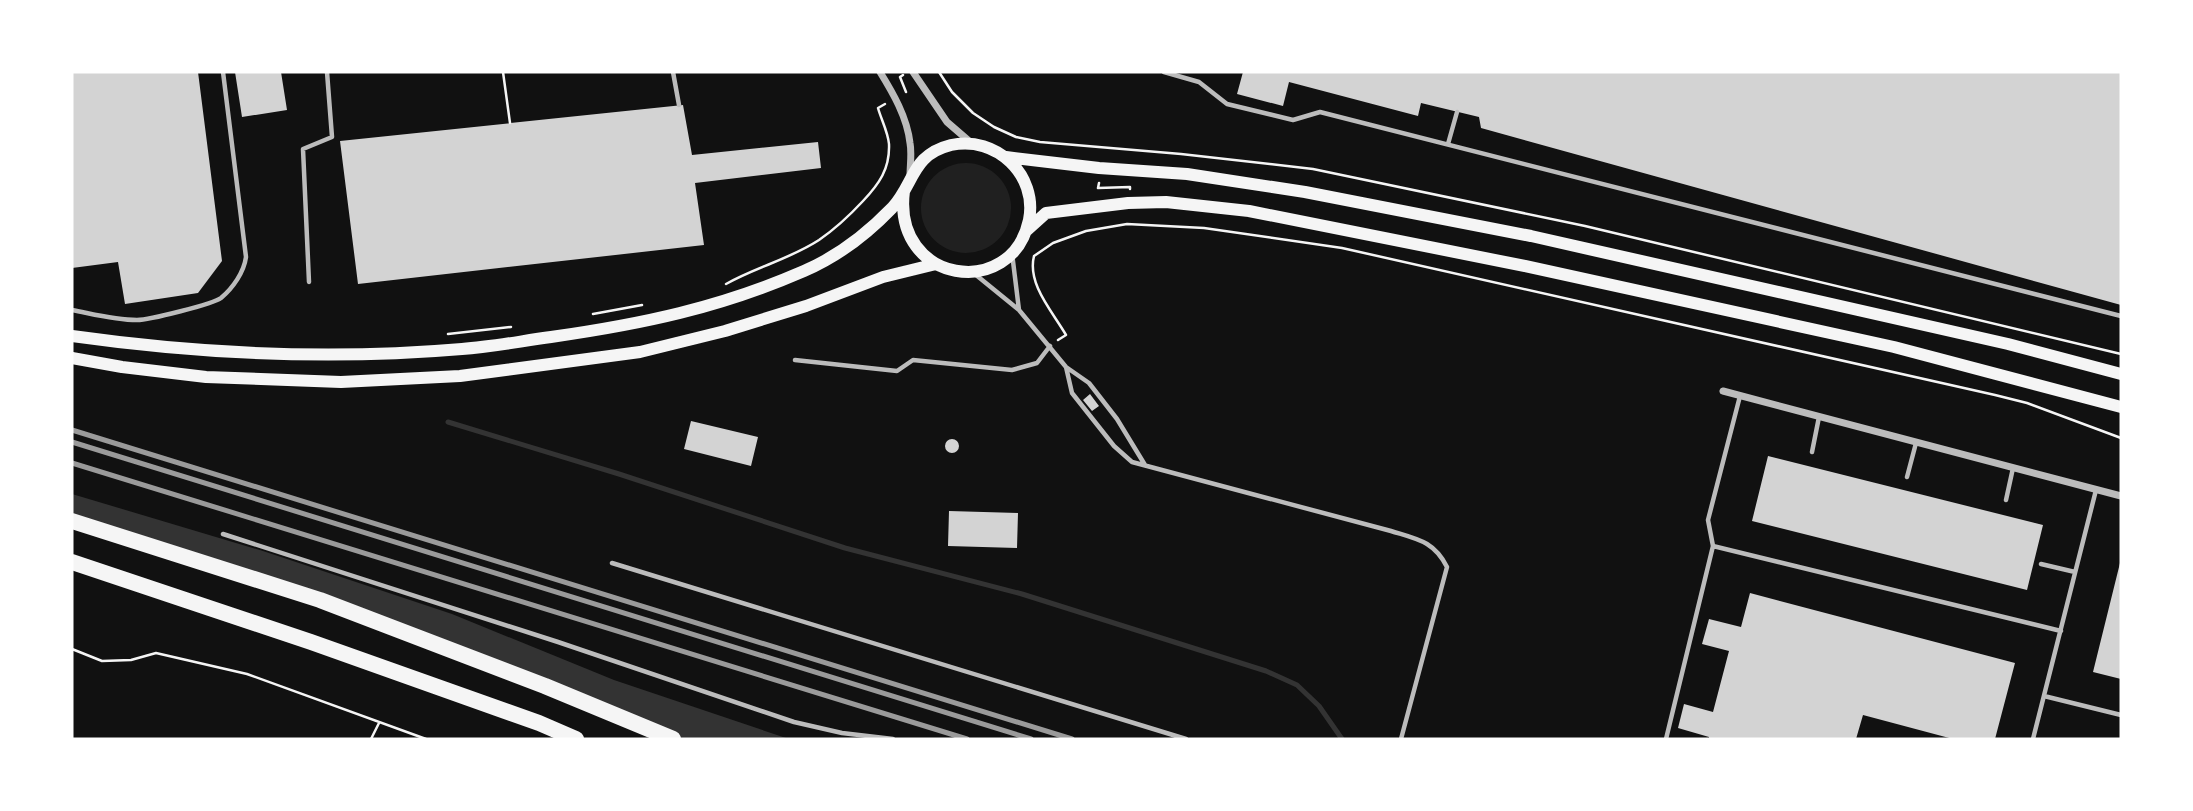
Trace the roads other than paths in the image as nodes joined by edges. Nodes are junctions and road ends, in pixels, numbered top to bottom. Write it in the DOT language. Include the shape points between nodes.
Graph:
graph roads {
  1 [pos="223,72"];
  2 [pos="327,72"];
  3 [pos="673,72"];
  4 [pos="880,72"];
  5 [pos="913,72"];
  6 [pos="1164,72"];
  7 [pos="679,105"];
  8 [pos="1457,112"];
  9 [pos="975,144"];
  10 [pos="1448,144"];
  11 [pos="1006,157"];
  12 [pos="910,177"];
  13 [pos="904,191"];
  14 [pos="1026,231"];
  15 [pos="1012,253"];
  16 [pos="936,264"];
  17 [pos="972,272"];
  18 [pos="309,282"];
  19 [pos="72,310"];
  20 [pos="1018,310"];
  21 [pos="2121,316"];
  22 [pos="72,337"];
  23 [pos="1049,346"];
  24 [pos="72,358"];
  25 [pos="795,360"];
  26 [pos="1066,367"];
  27 [pos="2121,374"];
  28 [pos="1723,391"];
  29 [pos="1741,396"];
  30 [pos="2121,407"];
  31 [pos="1820,416"];
  32 [pos="1916,442"];
  33 [pos="1812,452"];
  34 [pos="1145,466"];
  35 [pos="2014,468"];
  36 [pos="1907,477"];
  37 [pos="2096,490"];
  38 [pos="2121,496"];
  39 [pos="2006,500"];
  40 [pos="72,521"];
  41 [pos="223,534"];
  42 [pos="1713,546"];
  43 [pos="72,562"];
  44 [pos="612,563"];
  45 [pos="2041,564"];
  46 [pos="2075,572"];
  47 [pos="2061,631"];
  48 [pos="2044,696"];
  49 [pos="2121,715"];
  50 [pos="576,739"];
  51 [pos="673,739"];
  52 [pos="893,739"];
  53 [pos="1186,739"];
  54 [pos="1401,739"];
  55 [pos="1666,739"];
  56 [pos="2033,739"];
  1 -- 19 [label="lane" via="246,257 241,275 220,299 151,319 111,318"];
  2 -- 18 [label="lane" via="332,137 303,149"];
  3 -- 7 [label="lane"];
  4 -- 12 [label="street" via="897,99 911,143"];
  5 -- 9 [label="street" via="947,122"];
  6 -- 10 [label="lane" via="1199,82 1227,104 1293,120 1320,112"];
  8 -- 10 [label="lane"];
  9 -- 11 [label="main road"];
  9 -- 12 [label="main road" via="953,145 932,153"];
  10 -- 21 [label="lane"];
  11 -- 14 [label="main road" via="1028,191"];
  11 -- 27 [label="main road" via="1187,174 1305,192 1531,236"];
  12 -- 13 [label="main road"];
  13 -- 16 [label="main road" via="904,225 911,241"];
  13 -- 22 [label="main road" via="861,238 831,259 726,302 631,325 463,349 351,355 203,350"];
  14 -- 15 [label="main road"];
  14 -- 30 [label="main road" via="1046,213 1128,203 1166,202 1249,211 1894,347"];
  15 -- 17 [label="main road" via="994,266"];
  15 -- 20 [label="lane"];
  16 -- 17 [label="main road"];
  16 -- 24 [label="main road" via="883,277 725,331 640,352 460,376 341,382 206,377"];
  17 -- 20 [label="lane"];
  20 -- 23 [label="lane"];
  23 -- 25 [label="lane" via="1037,363 1012,370 914,360 897,371"];
  23 -- 26 [label="lane"];
  26 -- 34 [label="lane" via="1089,383"];
  26 -- 34 [label="lane" via="1072,393 1114,446 1132,462"];
  28 -- 29 [label="street"];
  29 -- 31 [label="street"];
  29 -- 42 [label="lane" via="1708,520"];
  31 -- 32 [label="street"];
  31 -- 33 [label="lane"];
  32 -- 35 [label="street"];
  32 -- 36 [label="lane"];
  34 -- 54 [label="lane" via="1391,531 1426,542 1440,553 1447,567"];
  35 -- 37 [label="street"];
  35 -- 39 [label="lane"];
  37 -- 38 [label="street"];
  37 -- 46 [label="lane"];
  40 -- 51 [label="highway" via="320,600"];
  41 -- 52 [label="lane" via="794,722"];
  42 -- 47 [label="lane"];
  42 -- 55 [label="lane"];
  43 -- 50 [label="highway" via="311,642"];
  44 -- 53 [label="lane"];
  45 -- 46 [label="lane"];
  46 -- 47 [label="lane"];
  47 -- 48 [label="lane"];
  48 -- 49 [label="lane"];
  48 -- 56 [label="lane"];
}
